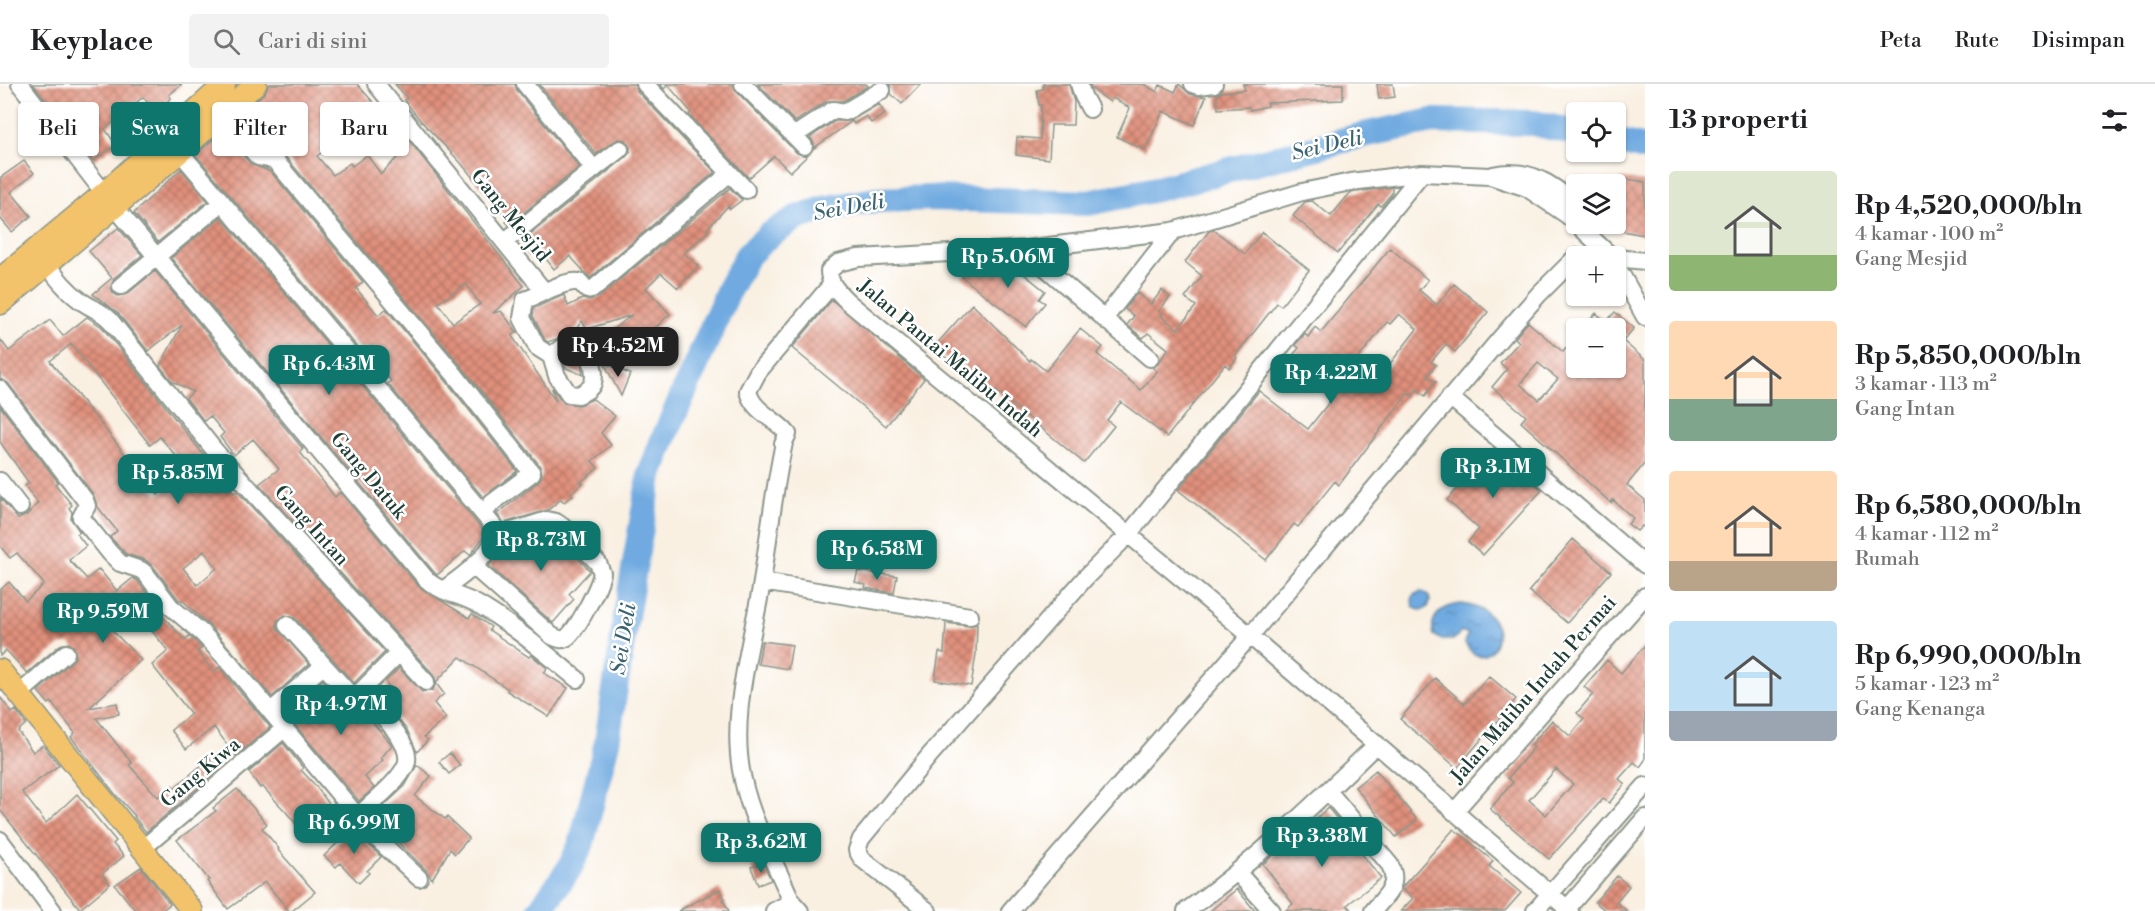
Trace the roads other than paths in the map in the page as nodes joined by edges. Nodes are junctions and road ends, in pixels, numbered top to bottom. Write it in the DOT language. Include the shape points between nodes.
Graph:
graph roads {
  1 [pos="20,84"];
  2 [pos="225,84"];
  3 [pos="256,84"];
  4 [pos="376,84"];
  5 [pos="525,84"];
  6 [pos="645,84"];
  7 [pos="743,84"];
  8 [pos="1079,84"];
  9 [pos="1193,84"];
  10 [pos="1214,84"];
  11 [pos="882,90"];
  12 [pos="235,102"];
  13 [pos="1090,109"];
  14 [pos="212,122"];
  15 [pos="200,134"];
  16 [pos="620,149"];
  17 [pos="174,156"];
  18 [pos="183,156"];
  19 [pos="257,156"];
  20 [pos="594,169"];
  21 [pos="730,173"];
  22 [pos="1422,173"];
  23 [pos="1490,176"];
  24 [pos="746,190"];
  25 [pos="1566,198"];
  26 [pos="109,199"];
  27 [pos="213,210"];
  28 [pos="1173,231"];
  29 [pos="504,242"];
  30 [pos="1604,244"];
  31 [pos="1024,249"];
  32 [pos="156,257"];
  33 [pos="1645,261"];
  34 [pos="47,265"];
  35 [pos="1566,268"];
  36 [pos="0,279"];
  37 [pos="1626,283"];
  38 [pos="832,284"];
  39 [pos="121,286"];
  40 [pos="544,291"];
  41 [pos="0,304"];
  42 [pos="1645,317"];
  43 [pos="1104,319"];
  44 [pos="551,356"];
  45 [pos="1150,358"];
  46 [pos="0,389"];
  47 [pos="1450,397"];
  48 [pos="0,481"];
  49 [pos="20,507"];
  50 [pos="484,513"];
  51 [pos="501,534"];
  52 [pos="1128,535"];
  53 [pos="473,566"];
  54 [pos="1645,566"];
  55 [pos="762,582"];
  56 [pos="443,590"];
  57 [pos="1645,596"];
  58 [pos="970,616"];
  59 [pos="287,625"];
  60 [pos="1250,636"];
  61 [pos="66,653"];
  62 [pos="399,653"];
  63 [pos="323,666"];
  64 [pos="0,670"];
  65 [pos="577,678"];
  66 [pos="426,682"];
  67 [pos="360,692"];
  68 [pos="20,694"];
  69 [pos="271,711"];
  70 [pos="285,728"];
  71 [pos="1377,744"];
  72 [pos="1645,786"];
  73 [pos="1328,791"];
  74 [pos="1454,812"];
  75 [pos="357,817"];
  76 [pos="1645,818"];
  77 [pos="0,840"];
  78 [pos="142,849"];
  79 [pos="1237,872"];
  80 [pos="419,878"];
  81 [pos="1550,894"];
  82 [pos="796,906"];
  83 [pos="189,910"];
  84 [pos="1567,910"];
  85 [pos="54,911"];
  86 [pos="774,911"];
  87 [pos="928,911"];
  88 [pos="1010,911"];
  89 [pos="1186,911"];
  90 [pos="1272,911"];
  91 [pos="1373,911"];
  92 [pos="1535,911"];
  1 -- 26 [label="street, Gang Datuk"];
  2 -- 26 [label="main road"];
  3 -- 12 [label="main road"];
  4 -- 29 [label="street, Gang Mesjid"];
  5 -- 20 [label="street"];
  6 -- 21 [label="street"];
  7 -- 11 [label="street" via="800,141 833,110 845,112"];
  8 -- 13 [label="street"];
  9 -- 10 [label="street"];
  14 -- 15 [label="main road"];
  16 -- 20 [label="street"];
  17 -- 26 [label="main road"];
  18 -- 50 [label="street"];
  19 -- 50 [label="street" via="278,164 532,473"];
  20 -- 29 [label="street"];
  21 -- 24 [label="street"];
  21 -- 40 [label="street" via="593,289 587,290 576,281"];
  22 -- 23 [label="street, Jalan Pantai Malibu Indah"];
  22 -- 28 [label="street, Jalan Pantai Malibu Indah" via="1302,192"];
  22 -- 52 [label="street"];
  23 -- 25 [label="street, Jalan Pantai Malibu Indah" via="1512,171 1536,177"];
  23 -- 30 [label="street, Jalan Pantai Malibu Indah" via="1527,188"];
  26 -- 32 [label="street, Gang Datuk"];
  26 -- 34 [label="main road"];
  26 -- 36 [label="main road"];
  27 -- 32 [label="street"];
  28 -- 31 [label="street, Jalan Pantai Malibu Indah"];
  28 -- 43 [label="street"];
  29 -- 40 [label="street, Gang Mesjid"];
  30 -- 33 [label="street"];
  31 -- 38 [label="street, Jalan Pantai Malibu Indah" via="844,260 830,271"];
  31 -- 43 [label="street"];
  32 -- 39 [label="street"];
  32 -- 56 [label="street, Gang Datuk" via="427,580"];
  34 -- 41 [label="main road"];
  34 -- 62 [label="street, Gang Intan" via="72,294 110,321 216,452"];
  35 -- 47 [label="street"];
  37 -- 42 [label="street"];
  38 -- 52 [label="street, Jalan Pantai Malibu Indah" via="857,310"];
  38 -- 55 [label="street" via="759,372 748,391 751,403 788,434 775,484"];
  40 -- 44 [label="street" via="525,300 522,318 535,344"];
  43 -- 45 [label="street"];
  46 -- 69 [label="street" via="85,500 87,506 81,514 84,523 120,563 146,574 171,607 202,633"];
  47 -- 54 [label="street"];
  47 -- 60 [label="street"];
  48 -- 49 [label="street"];
  50 -- 51 [label="street"];
  51 -- 53 [label="street"];
  51 -- 53 [label="street" via="551,520 598,563 601,578 574,630 565,639 552,636"];
  52 -- 60 [label="street, Jalan Pantai Malibu Indah"];
  52 -- 87 [label="street" via="1086,577 861,839 858,850 862,859"];
  53 -- 56 [label="street"];
  55 -- 58 [label="street"];
  55 -- 82 [label="street" via="743,688 739,753 743,780 760,831"];
  56 -- 65 [label="street, Gang Datuk" via="478,605"];
  57 -- 74 [label="street, Jalan Malibu Indah Permai"];
  59 -- 63 [label="street"];
  60 -- 71 [label="street, Jalan Pantai Malibu Indah"];
  60 -- 88 [label="street"];
  61 -- 68 [label="street"];
  62 -- 66 [label="street, Gang Intan"];
  62 -- 67 [label="street"];
  63 -- 67 [label="street" via="351,694"];
  63 -- 69 [label="street"];
  64 -- 68 [label="main road"];
  67 -- 75 [label="street" via="397,734 408,758 395,780"];
  68 -- 78 [label="main road"];
  69 -- 70 [label="street"];
  70 -- 75 [label="street"];
  70 -- 78 [label="street, Gang Kiwa"];
  71 -- 73 [label="street"];
  71 -- 74 [label="street, Jalan Pantai Malibu Indah"];
  72 -- 81 [label="street"];
  73 -- 79 [label="street"];
  73 -- 91 [label="street" via="1395,874 1392,888"];
  74 -- 81 [label="street, Jalan Pantai Malibu Indah"];
  75 -- 80 [label="street"];
  76 -- 84 [label="street"];
  77 -- 85 [label="street"];
  78 -- 83 [label="main road"];
  79 -- 89 [label="street"];
  79 -- 90 [label="street"];
  81 -- 84 [label="street, Jalan Pantai Malibu Indah"];
  81 -- 92 [label="street"];
  82 -- 86 [label="street"];
}
